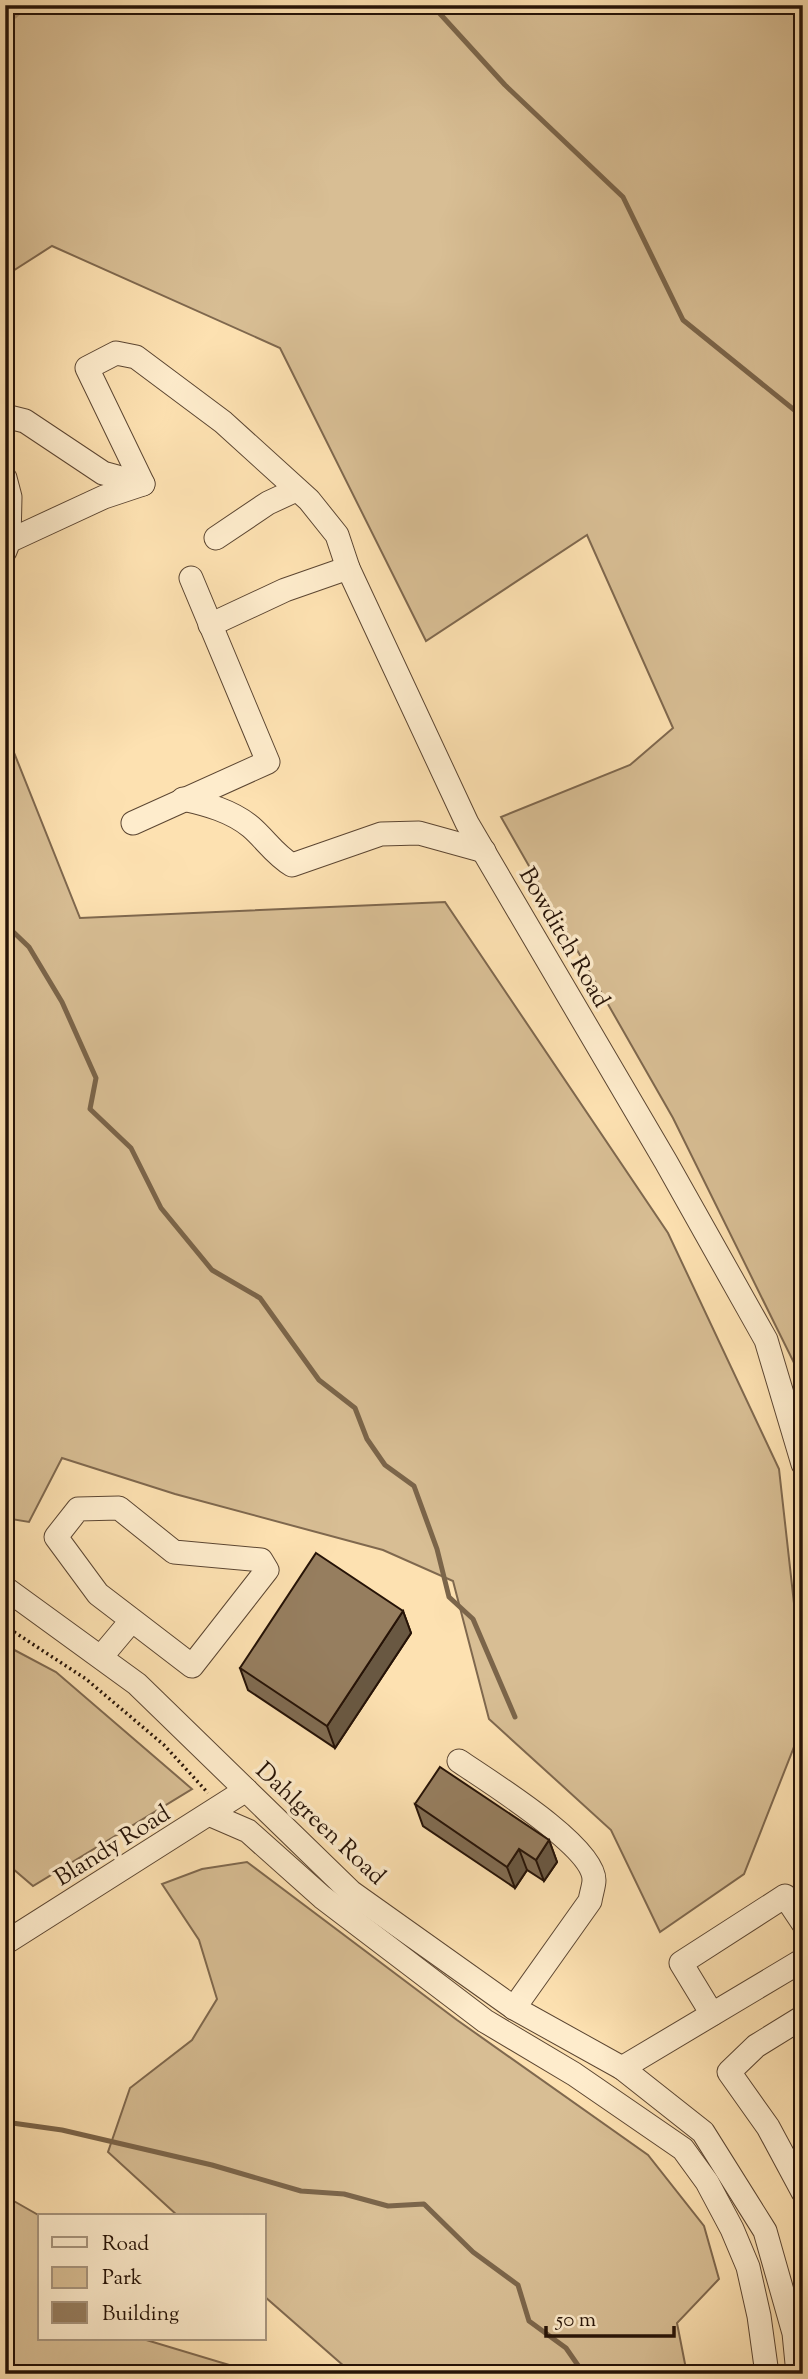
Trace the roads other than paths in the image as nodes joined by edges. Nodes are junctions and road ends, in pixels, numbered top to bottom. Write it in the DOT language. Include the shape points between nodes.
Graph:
graph roads {
  1 [pos="5,416"];
  2 [pos="5,478"];
  3 [pos="143,484"];
  4 [pos="296,490"];
  5 [pos="216,538"];
  6 [pos="7,546"];
  7 [pos="348,568"];
  8 [pos="191,578"];
  9 [pos="210,625"];
  10 [pos="183,799"];
  11 [pos="133,823"];
  12 [pos="484,851"];
  13 [pos="795,1404"];
  14 [pos="803,1464"];
  15 [pos="5,1588"];
  16 [pos="132,1620"];
  17 [pos="101,1657"];
  18 [pos="459,1761"];
  19 [pos="246,1790"];
  20 [pos="215,1811"];
  21 [pos="803,1923"];
  22 [pos="5,1943"];
  23 [pos="803,1960"];
  24 [pos="514,2008"];
  25 [pos="712,2014"];
  26 [pos="803,2017"];
  27 [pos="622,2068"];
  28 [pos="803,2192"];
  29 [pos="798,2333"];
  30 [pos="767,2374"];
  31 [pos="798,2374"];
  1 -- 3 [label="street" via="25,421 103,472"];
  2 -- 6 [label="street" via="10,497"];
  3 -- 4 [label="street, Bowditch Road" via="87,368 116,353 136,357 223,422"];
  3 -- 6 [label="street" via="104,496"];
  4 -- 5 [label="street"];
  4 -- 7 [label="street, Bowditch Road" via="337,535"];
  7 -- 9 [label="street" via="285,590"];
  7 -- 12 [label="street, Bowditch Road"];
  8 -- 9 [label="street"];
  9 -- 10 [label="street" via="268,762"];
  10 -- 11 [label="street"];
  10 -- 12 [label="street" via="212,805 250,825 277,856 292,865 381,834 419,833"];
  12 -- 13 [label="street, Bowditch Road" via="666,1162 766,1340"];
  13 -- 14 [label="street, Bowditch Road"];
  15 -- 17 [label="street, Dahlgreen Road"];
  16 -- 16 [label="street" via="192,1666 267,1570 261,1560 174,1552 119,1508 78,1509 57,1537 98,1594"];
  16 -- 17 [label="street"];
  17 -- 19 [label="street, Dahlgreen Road" via="137,1684"];
  18 -- 24 [label="street" via="570,1840 591,1867 594,1879 590,1901"];
  19 -- 20 [label="street, Blandy Road"];
  19 -- 24 [label="street, Dahlgreen Road" via="351,1892"];
  20 -- 22 [label="street, Blandy Road"];
  20 -- 30 [label="street" via="248,1831 322,1897 485,2021 574,2074 683,2149 707,2182 748,2267"];
  21 -- 25 [label="street" via="785,1896 681,1963"];
  23 -- 25 [label="street"];
  24 -- 27 [label="street, Dahlgreen Road"];
  25 -- 27 [label="street"];
  26 -- 28 [label="street" via="756,2046 729,2072 768,2127"];
  27 -- 29 [label="street, Dahlgreen Road" via="703,2132 765,2231"];
  29 -- 31 [label="street, Dahlgreen Road"];
}
